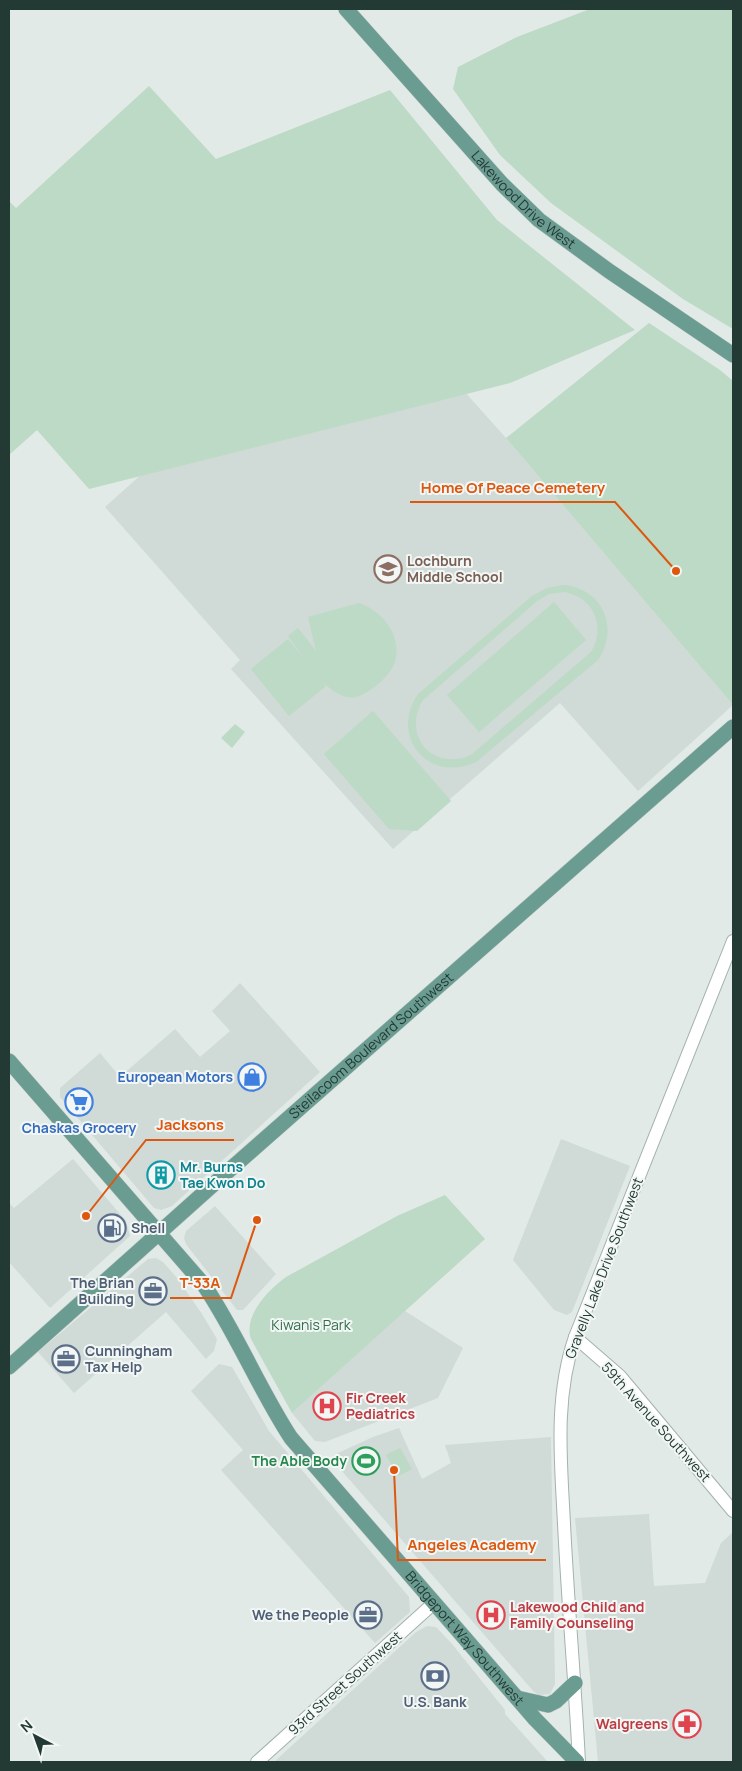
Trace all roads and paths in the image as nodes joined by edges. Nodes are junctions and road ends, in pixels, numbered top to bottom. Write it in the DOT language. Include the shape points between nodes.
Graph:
graph roads {
  1 [pos="346,9"];
  2 [pos="733,356"];
  3 [pos="733,727"];
  4 [pos="733,941"];
  5 [pos="9,1061"];
  6 [pos="159,1234"];
  7 [pos="575,1337"];
  8 [pos="9,1367"];
  9 [pos="733,1511"];
  10 [pos="434,1603"];
  11 [pos="575,1683"];
  12 [pos="516,1697"];
  13 [pos="257,1762"];
  14 [pos="578,1762"];
  1 -- 2 [label="main road, Lakewood Drive West" via="502,184 539,220"];
  3 -- 6 [label="main road, Steilacoom Boulevard Southwest"];
  4 -- 7 [label="street, Gravelly Lake Drive Southwest"];
  5 -- 6 [label="main road, Bridgeport Way Southwest"];
  6 -- 8 [label="main road, Steilacoom Boulevard Southwest"];
  6 -- 10 [label="main road, Bridgeport Way Southwest" via="215,1302 291,1438"];
  7 -- 9 [label="street, 59th Avenue Southwest" via="620,1376"];
  7 -- 11 [label="street, Gravelly Lake Drive Southwest" via="563,1379 560,1411 567,1596"];
  10 -- 12 [label="main road, Bridgeport Way Southwest"];
  10 -- 13 [label="street, 93rd Street Southwest"];
  11 -- 12 [label="main road" via="548,1705"];
  11 -- 14 [label="street, Gravelly Lake Drive Southwest"];
  12 -- 14 [label="main road, Bridgeport Way Southwest"];
}
